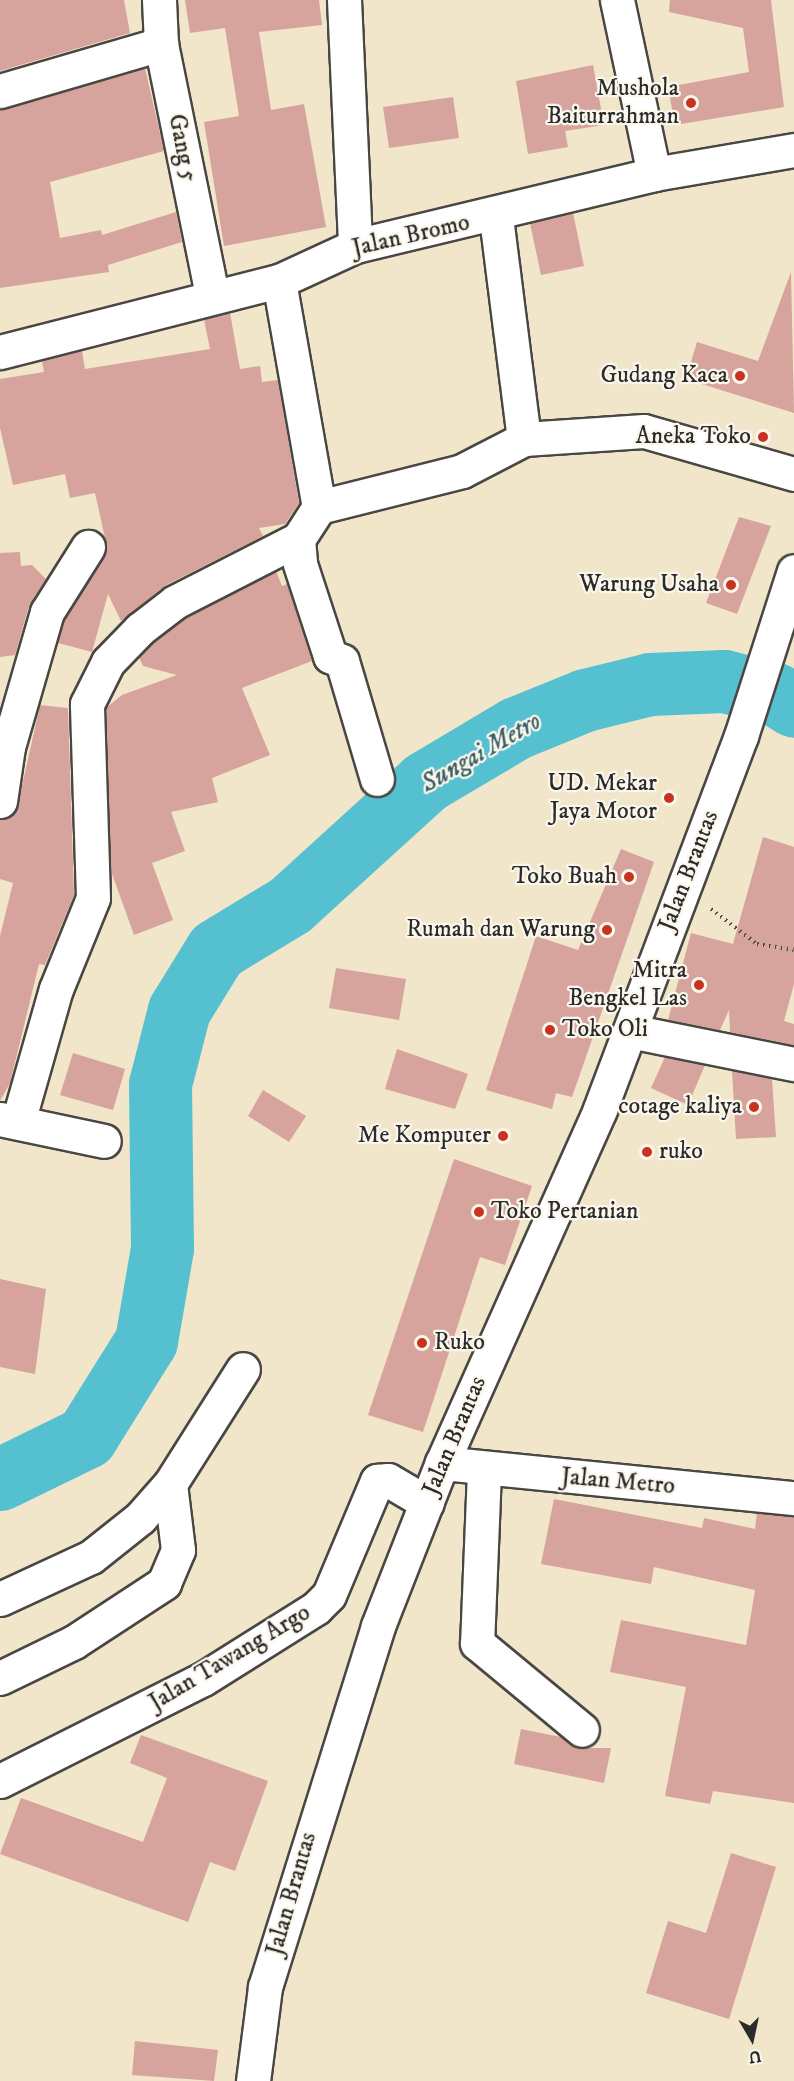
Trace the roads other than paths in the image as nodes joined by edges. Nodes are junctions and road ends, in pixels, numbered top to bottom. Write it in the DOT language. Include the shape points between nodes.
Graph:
graph roads {
  1 [pos="159,0"];
  2 [pos="344,0"];
  3 [pos="617,0"];
  4 [pos="161,44"];
  5 [pos="0,91"];
  6 [pos="794,150"];
  7 [pos="654,174"];
  8 [pos="496,216"];
  9 [pos="355,246"];
  10 [pos="279,281"];
  11 [pos="212,295"];
  12 [pos="0,352"];
  13 [pos="524,439"];
  14 [pos="794,474"];
  15 [pos="319,507"];
  16 [pos="298,539"];
  17 [pos="88,547"];
  18 [pos="794,571"];
  19 [pos="377,779"];
  20 [pos="0,801"];
  21 [pos="630,1031"];
  22 [pos="794,1064"];
  23 [pos="5,1124"];
  24 [pos="104,1141"];
  25 [pos="243,1369"];
  26 [pos="442,1463"];
  27 [pos="484,1471"];
  28 [pos="170,1484"];
  29 [pos="794,1498"];
  30 [pos="427,1503"];
  31 [pos="0,1599"];
  32 [pos="0,1678"];
  33 [pos="582,1730"];
  34 [pos="0,1781"];
  35 [pos="253,2081"];
  1 -- 4 [label="street, Gang 5"];
  2 -- 9 [label="street"];
  3 -- 7 [label="street"];
  4 -- 5 [label="street"];
  4 -- 11 [label="street, Gang 5"];
  6 -- 7 [label="street, Jalan Bromo"];
  7 -- 8 [label="street, Jalan Bromo"];
  8 -- 9 [label="street, Jalan Bromo"];
  8 -- 13 [label="street"];
  9 -- 10 [label="street, Jalan Bromo"];
  10 -- 11 [label="street, Jalan Bromo"];
  10 -- 15 [label="street"];
  11 -- 12 [label="street, Jalan Bromo"];
  13 -- 14 [label="street" via="644,431"];
  13 -- 15 [label="street" via="462,471"];
  15 -- 16 [label="street"];
  16 -- 19 [label="street" via="300,564 330,656 342,661"];
  16 -- 23 [label="street" via="175,602 140,628 108,662 87,704 93,898"];
  17 -- 20 [label="street" via="47,612 8,747"];
  18 -- 21 [label="street, Jalan Brantas" via="741,736"];
  21 -- 22 [label="street"];
  21 -- 26 [label="street, Jalan Brantas"];
  23 -- 24 [label="street"];
  25 -- 28 [label="street"];
  26 -- 27 [label="street, Jalan Metro"];
  26 -- 30 [label="street, Jalan Brantas"];
  27 -- 29 [label="street, Jalan Metro"];
  27 -- 33 [label="street" via="477,1643"];
  28 -- 31 [label="street" via="140,1518 91,1557"];
  28 -- 32 [label="street" via="178,1550 164,1583 74,1642"];
  30 -- 34 [label="street, Jalan Tawang Argo" via="388,1480 377,1481 329,1595 316,1608 203,1678"];
  30 -- 35 [label="street, Jalan Brantas" via="378,1626 312,1825 265,1988"];
}
